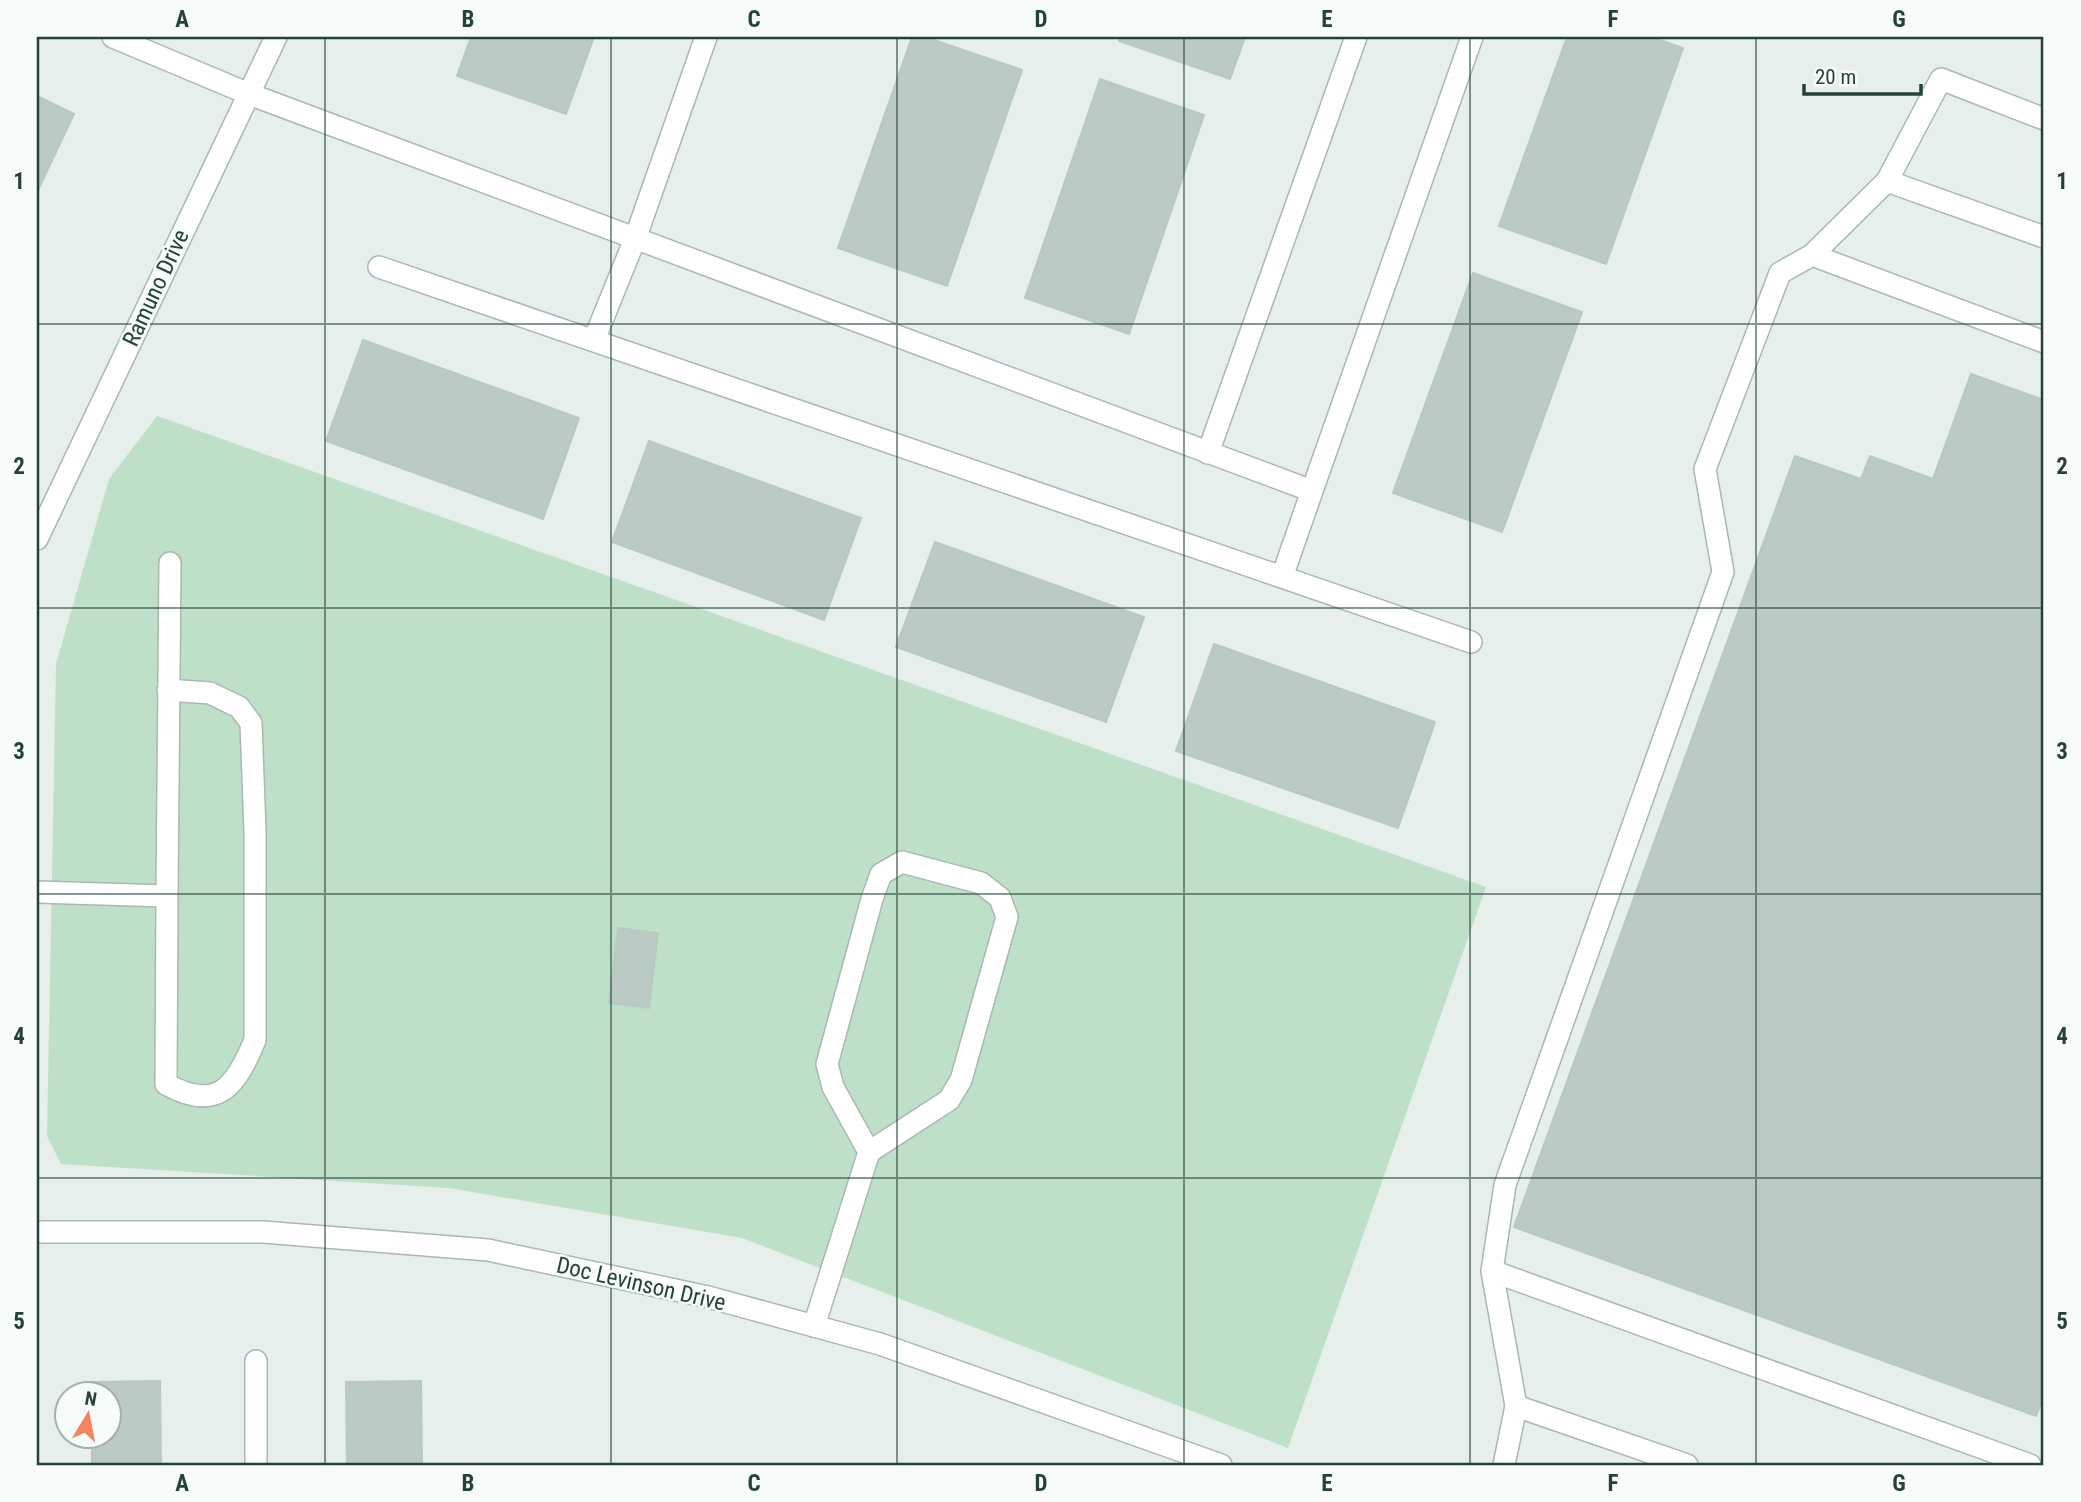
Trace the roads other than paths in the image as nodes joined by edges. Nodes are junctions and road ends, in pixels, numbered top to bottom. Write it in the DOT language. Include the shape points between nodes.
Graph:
graph roads {
  1 [pos="113,37"];
  2 [pos="276,37"];
  3 [pos="706,37"];
  4 [pos="1356,37"];
  5 [pos="1472,37"];
  6 [pos="249,94"];
  7 [pos="2044,119"];
  8 [pos="1887,181"];
  9 [pos="2044,237"];
  10 [pos="635,239"];
  11 [pos="1812,254"];
  12 [pos="379,267"];
  13 [pos="594,340"];
  14 [pos="2044,342"];
  15 [pos="1209,453"];
  16 [pos="1312,491"];
  17 [pos="37,539"];
  18 [pos="170,563"];
  19 [pos="1282,577"];
  20 [pos="1471,642"];
  21 [pos="168,690"];
  22 [pos="37,892"];
  23 [pos="167,896"];
  24 [pos="869,1152"];
  25 [pos="37,1232"];
  26 [pos="1492,1271"];
  27 [pos="814,1326"];
  28 [pos="256,1360"];
  29 [pos="1516,1406"];
  30 [pos="256,1465"];
  31 [pos="1221,1465"];
  32 [pos="1504,1465"];
  33 [pos="1687,1465"];
  34 [pos="2030,1465"];
  1 -- 6 [label="street"];
  2 -- 6 [label="street, Ramuno Drive"];
  3 -- 10 [label="street"];
  4 -- 15 [label="street"];
  5 -- 16 [label="street"];
  6 -- 10 [label="street"];
  6 -- 17 [label="street, Ramuno Drive"];
  7 -- 8 [label="street" via="1941,79"];
  8 -- 9 [label="street"];
  8 -- 11 [label="street"];
  10 -- 13 [label="street"];
  10 -- 15 [label="street"];
  11 -- 14 [label="street"];
  11 -- 26 [label="street" via="1780,273 1705,470 1723,572 1505,1185"];
  12 -- 13 [label="street"];
  13 -- 19 [label="street"];
  15 -- 16 [label="street"];
  16 -- 19 [label="street"];
  18 -- 21 [label="street"];
  19 -- 20 [label="street"];
  21 -- 23 [label="street"];
  21 -- 23 [label="street" via="210,693 239,707 251,723 255,1040 243,1069 228,1087 210,1097 184,1093 166,1084"];
  22 -- 23 [label="street"];
  24 -- 24 [label="street" via="949,1100 961,1080 1007,917 1000,898 981,883 902,862 881,874 827,1064 833,1087"];
  24 -- 27 [label="street"];
  25 -- 27 [label="street, Doc Levinson Drive" via="263,1232 488,1250 708,1297"];
  26 -- 29 [label="street"];
  26 -- 34 [label="street"];
  27 -- 31 [label="street, Doc Levinson Drive" via="880,1344"];
  28 -- 30 [label="street"];
  29 -- 32 [label="street"];
  29 -- 33 [label="street"];
}
